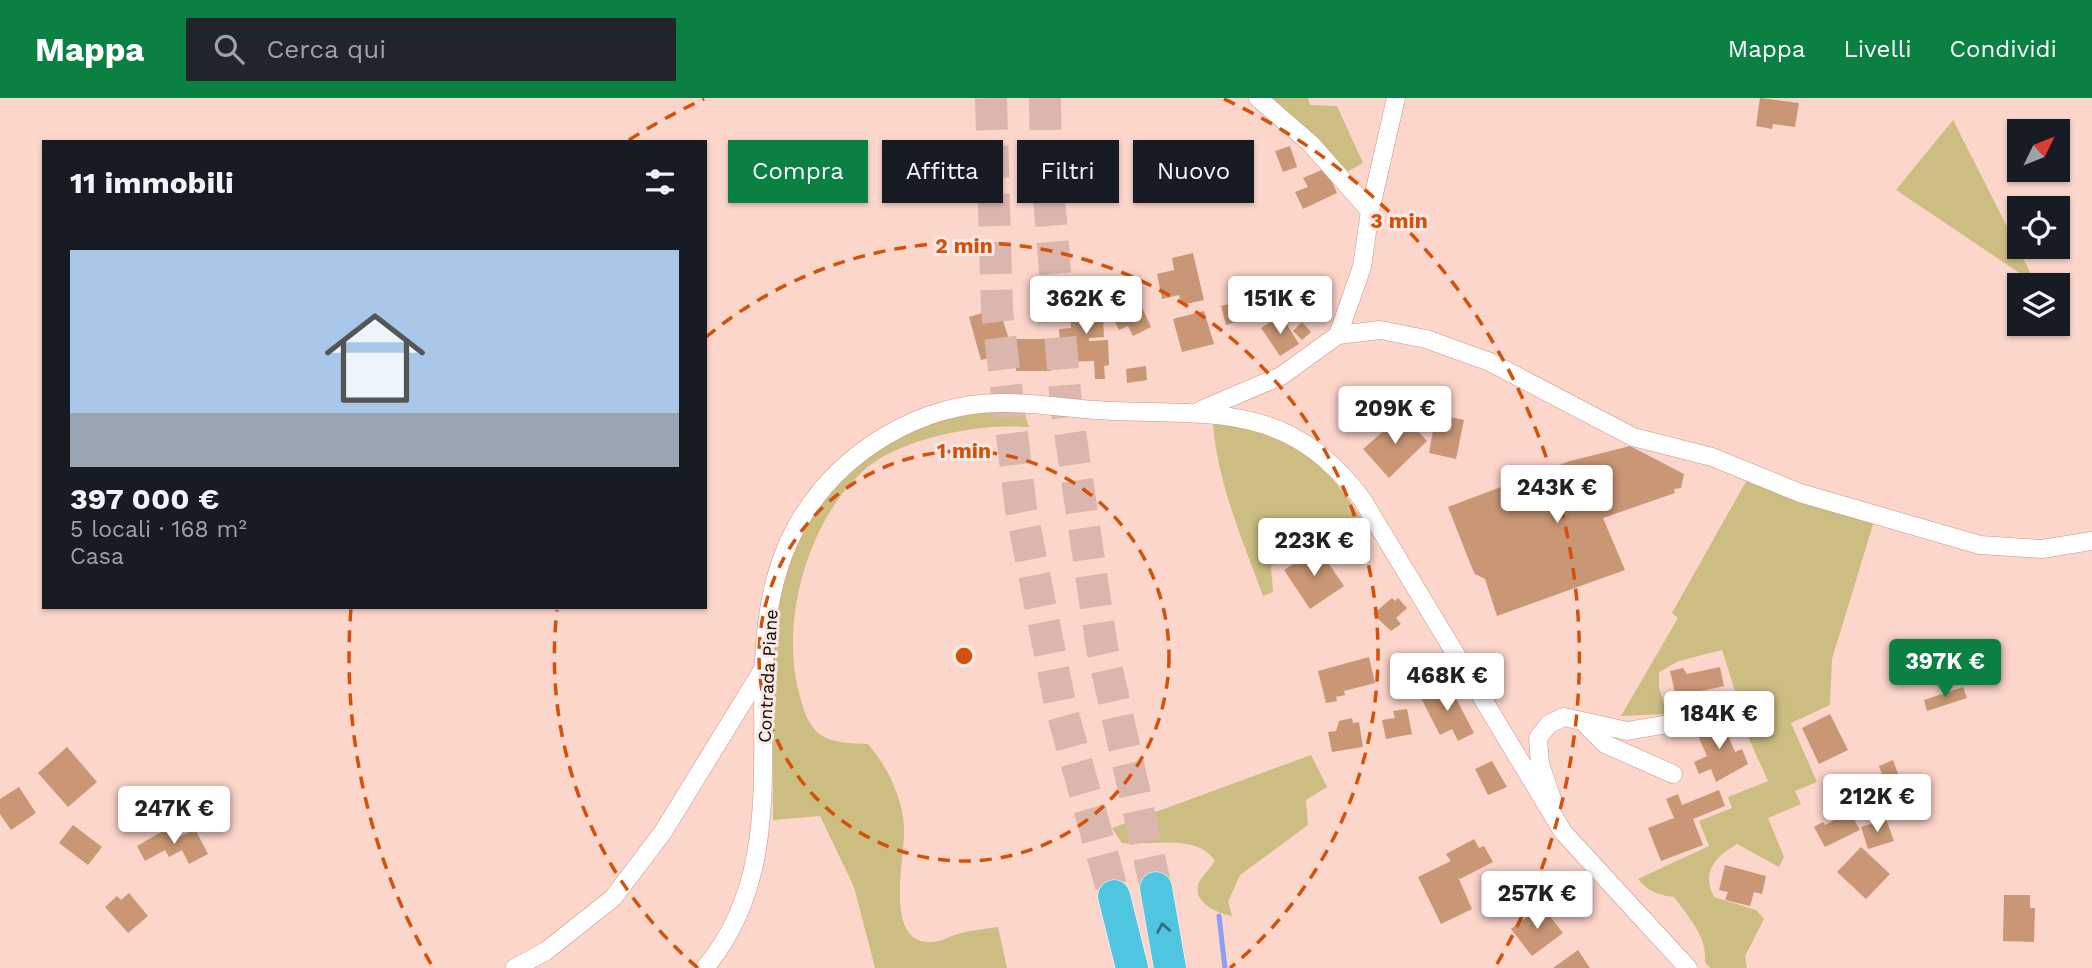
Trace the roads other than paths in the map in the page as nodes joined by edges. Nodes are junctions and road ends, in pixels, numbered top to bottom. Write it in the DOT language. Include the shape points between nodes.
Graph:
graph roads {
  1 [pos="1258,98"];
  2 [pos="1396,98"];
  3 [pos="1370,211"];
  4 [pos="1338,335"];
  5 [pos="1196,411"];
  6 [pos="2092,541"];
  7 [pos="765,666"];
  8 [pos="1704,718"];
  9 [pos="1584,723"];
  10 [pos="1673,774"];
  11 [pos="1563,832"];
  12 [pos="1156,888"];
  13 [pos="1114,896"];
  14 [pos="515,968"];
  15 [pos="705,968"];
  16 [pos="1132,968"];
  17 [pos="1170,968"];
  18 [pos="1688,968"];
  1 -- 3 [label="street" via="1311,144"];
  2 -- 3 [label="street"];
  3 -- 4 [label="street" via="1362,267"];
  4 -- 5 [label="street, Contrada Piane" via="1281,376"];
  4 -- 6 [label="street" via="1380,330 1426,339 1490,362 1633,437 1712,457 1800,493 1980,545 2042,549"];
  5 -- 7 [label="street, Contrada Piane" via="984,404 940,412 875,442 816,498 787,546 770,609"];
  5 -- 11 [label="street, Contrada Piane" via="1241,417 1276,429 1316,452 1354,488"];
  7 -- 14 [label="street" via="663,832 613,898 546,951"];
  7 -- 15 [label="street, Contrada Piane" via="763,811 755,862 747,896"];
  8 -- 9 [label="street" via="1627,731"];
  9 -- 10 [label="street" via="1605,744"];
  9 -- 11 [label="street" via="1564,717 1549,724 1538,738 1540,764"];
  11 -- 18 [label="street, Contrada Piane"];
  17 -- 12 [label="highway, one-way"];
  13 -- 16 [label="highway"];
}
